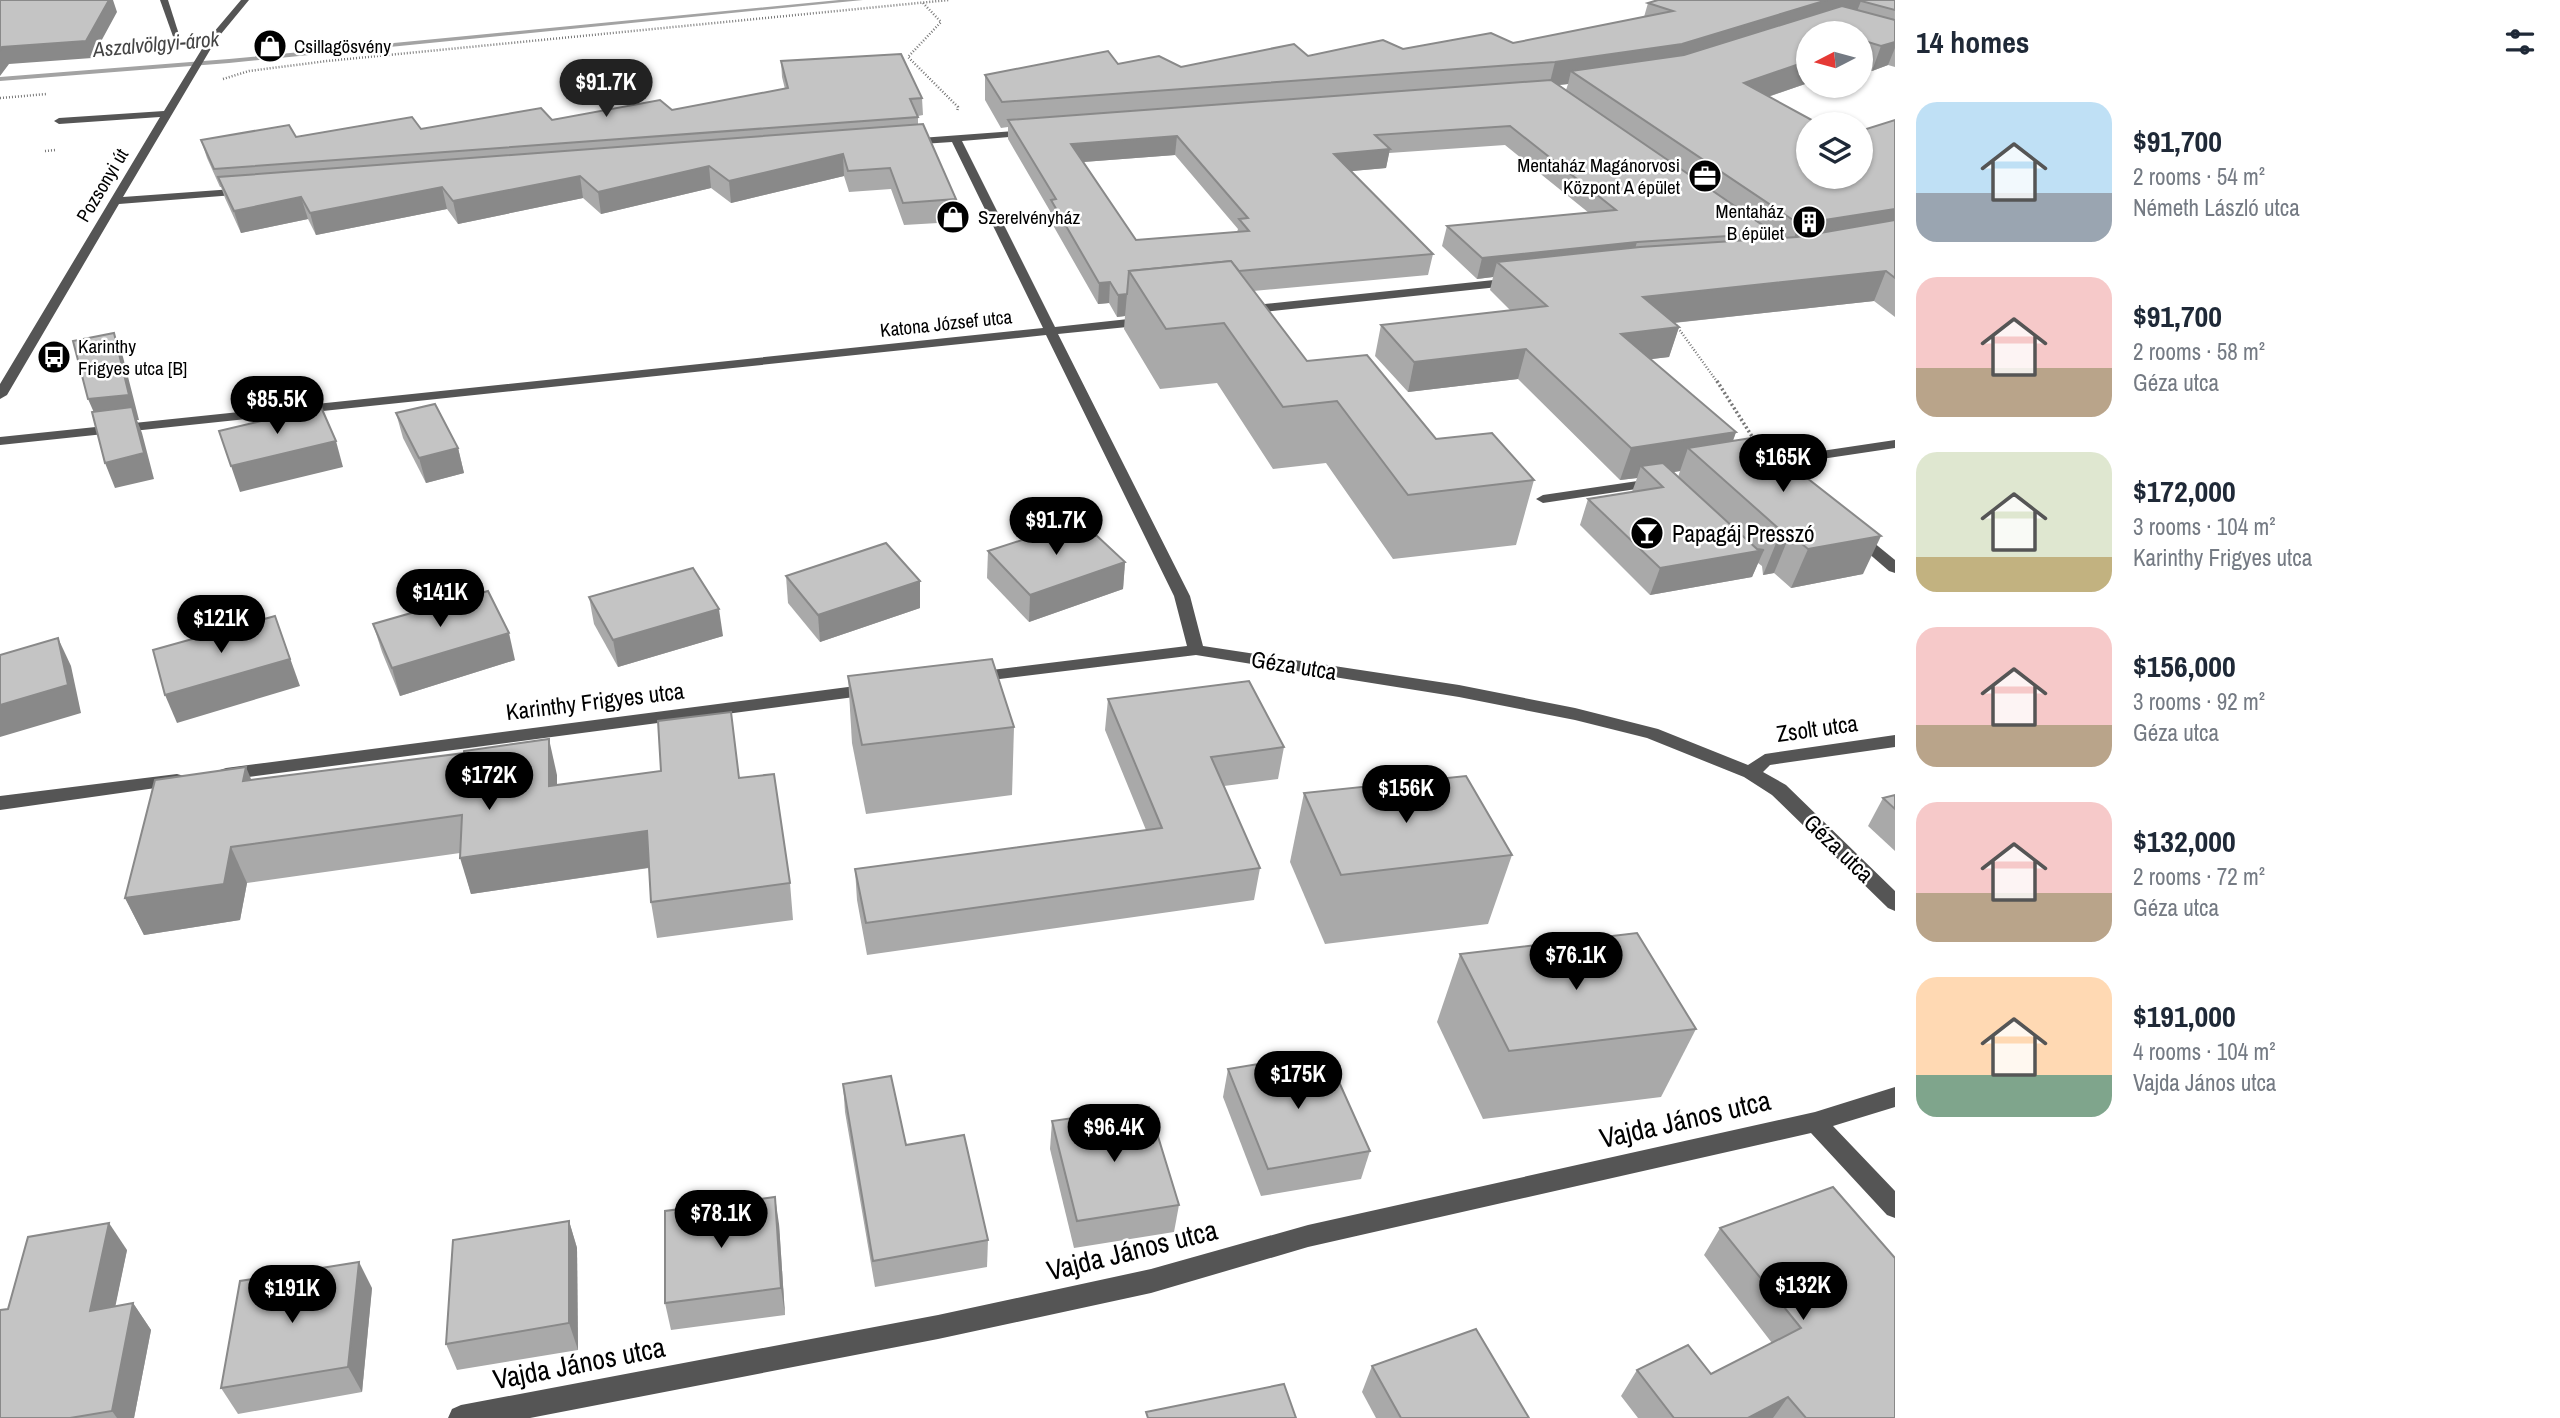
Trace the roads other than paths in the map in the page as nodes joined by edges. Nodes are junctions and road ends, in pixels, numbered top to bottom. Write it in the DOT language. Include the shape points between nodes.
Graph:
graph roads {
  1 [pos="164,0"];
  2 [pos="245,0"];
  3 [pos="179,42"];
  4 [pos="166,114"];
  5 [pos="59,121"];
  6 [pos="1038,132"];
  7 [pos="955,138"];
  8 [pos="900,142"];
  9 [pos="265,189"];
  10 [pos="114,201"];
  11 [pos="1520,281"];
  12 [pos="1230,312"];
  13 [pos="1160,319"];
  14 [pos="1050,331"];
  15 [pos="0,395"];
  16 [pos="0,441"];
  17 [pos="1895,444"];
  18 [pos="1769,463"];
  19 [pos="1741,468"];
  20 [pos="1790,480"];
  21 [pos="1667,484"];
  22 [pos="1543,499"];
  23 [pos="1842,524"];
  24 [pos="1895,568"];
  25 [pos="1196,650"];
  26 [pos="958,679"];
  27 [pos="888,688"];
  28 [pos="1895,741"];
  29 [pos="1750,772"];
  30 [pos="0,803"];
  31 [pos="1895,903"];
  32 [pos="1895,1097"];
  33 [pos="1815,1122"];
  34 [pos="1895,1207"];
  35 [pos="461,1418"];
  1 -- 3 [label="street"];
  2 -- 4 [label="street, Pozsonyi út" via="212,39"];
  4 -- 5 [label="street"];
  4 -- 10 [label="street, Pozsonyi út"];
  6 -- 7 [label="street"];
  7 -- 8 [label="street"];
  7 -- 14 [label="street"];
  9 -- 10 [label="street"];
  10 -- 15 [label="street, Pozsonyi út"];
  11 -- 12 [label="street"];
  13 -- 14 [label="street, Katona József utca"];
  14 -- 16 [label="street, Katona József utca"];
  14 -- 25 [label="street" via="1182,596"];
  17 -- 18 [label="street"];
  18 -- 19 [label="street"];
  18 -- 20 [label="street"];
  21 -- 22 [label="street"];
  23 -- 24 [label="street"];
  25 -- 26 [label="street"];
  25 -- 29 [label="street, Géza utca" via="1575,714 1652,733"];
  27 -- 30 [label="street, Karinthy Frigyes utca"];
  28 -- 29 [label="street, Zsolt utca" via="1765,760"];
  29 -- 31 [label="street, Géza utca" via="1779,790"];
  32 -- 33 [label="street"];
  33 -- 34 [label="street"];
  33 -- 35 [label="street, Vajda János utca" via="1308,1236 1151,1281 938,1327"];
}
